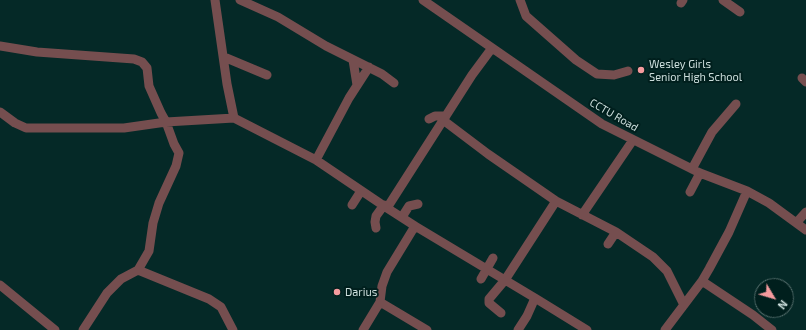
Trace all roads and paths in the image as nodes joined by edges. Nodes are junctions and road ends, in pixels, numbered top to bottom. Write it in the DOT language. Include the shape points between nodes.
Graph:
graph roads {
  1 [pos="215,0"];
  2 [pos="240,0"];
  3 [pos="423,0"];
  4 [pos="520,0"];
  5 [pos="723,0"];
  6 [pos="740,12"];
  7 [pos="0,46"];
  8 [pos="492,48"];
  9 [pos="224,57"];
  10 [pos="353,60"];
  11 [pos="369,67"];
  12 [pos="628,71"];
  13 [pos="267,76"];
  14 [pos="394,83"];
  15 [pos="357,85"];
  16 [pos="736,104"];
  17 [pos="0,112"];
  18 [pos="234,118"];
  19 [pos="444,118"];
  20 [pos="429,119"];
  21 [pos="166,122"];
  22 [pos="633,140"];
  23 [pos="316,160"];
  24 [pos="696,171"];
  25 [pos="361,191"];
  26 [pos="747,191"];
  27 [pos="690,192"];
  28 [pos="556,201"];
  29 [pos="418,204"];
  30 [pos="352,205"];
  31 [pos="385,206"];
  32 [pos="806,212"];
  33 [pos="582,215"];
  34 [pos="402,217"];
  35 [pos="797,222"];
  36 [pos="416,226"];
  37 [pos="376,228"];
  38 [pos="806,230"];
  39 [pos="616,232"];
  40 [pos="608,244"];
  41 [pos="493,258"];
  42 [pos="488,268"];
  43 [pos="138,270"];
  44 [pos="481,279"];
  45 [pos="505,280"];
  46 [pos="702,281"];
  47 [pos="0,285"];
  48 [pos="535,298"];
  49 [pos="380,302"];
  50 [pos="684,305"];
  51 [pos="501,313"];
  52 [pos="424,329"];
  53 [pos="55,330"];
  54 [pos="83,330"];
  55 [pos="233,330"];
  56 [pos="363,330"];
  57 [pos="518,330"];
  58 [pos="587,330"];
  59 [pos="665,330"];
  60 [pos="772,330"];
  1 -- 9 [label="street"];
  2 -- 10 [label="street" via="278,17"];
  3 -- 8 [label="street, CCTU Road"];
  4 -- 12 [label="street" via="526,16 576,60 597,74"];
  5 -- 6 [label="street"];
  7 -- 21 [label="street" via="37,52 134,59 142,62 147,68 153,97"];
  8 -- 19 [label="street"];
  8 -- 22 [label="street, CCTU Road" via="602,124"];
  9 -- 13 [label="street"];
  9 -- 18 [label="street"];
  10 -- 11 [label="street"];
  10 -- 15 [label="street"];
  11 -- 14 [label="street"];
  11 -- 15 [label="street"];
  15 -- 23 [label="street"];
  16 -- 24 [label="street" via="712,132"];
  17 -- 21 [label="street" via="26,128 124,128"];
  18 -- 21 [label="street"];
  18 -- 23 [label="street"];
  19 -- 20 [label="street" via="435,116"];
  19 -- 28 [label="street" via="488,154"];
  19 -- 31 [label="street"];
  21 -- 43 [label="street" via="179,153 176,166 159,203 149,251"];
  22 -- 24 [label="street, CCTU Road"];
  22 -- 33 [label="street"];
  23 -- 25 [label="street"];
  24 -- 26 [label="street, CCTU Road"];
  24 -- 27 [label="street"];
  25 -- 30 [label="street"];
  25 -- 31 [label="street"];
  26 -- 35 [label="street, CCTU Road"];
  26 -- 46 [label="street" via="729,232"];
  28 -- 33 [label="street"];
  28 -- 45 [label="street"];
  29 -- 34 [label="street" via="409,206"];
  31 -- 34 [label="street"];
  31 -- 37 [label="street" via="376,216"];
  32 -- 35 [label="street"];
  33 -- 39 [label="street"];
  34 -- 36 [label="street"];
  35 -- 38 [label="street, CCTU Road"];
  36 -- 42 [label="street"];
  36 -- 49 [label="street" via="387,272"];
  39 -- 40 [label="street"];
  39 -- 50 [label="street" via="653,257 666,271"];
  41 -- 42 [label="street"];
  42 -- 44 [label="street"];
  42 -- 45 [label="street"];
  43 -- 54 [label="street" via="107,292"];
  43 -- 55 [label="street" via="209,299 221,308"];
  45 -- 48 [label="street"];
  45 -- 51 [label="street" via="489,299 489,303"];
  46 -- 50 [label="street"];
  46 -- 60 [label="street"];
  47 -- 53 [label="street"];
  48 -- 57 [label="street"];
  48 -- 58 [label="street"];
  49 -- 52 [label="street"];
  49 -- 56 [label="street"];
  50 -- 59 [label="street"];
}
